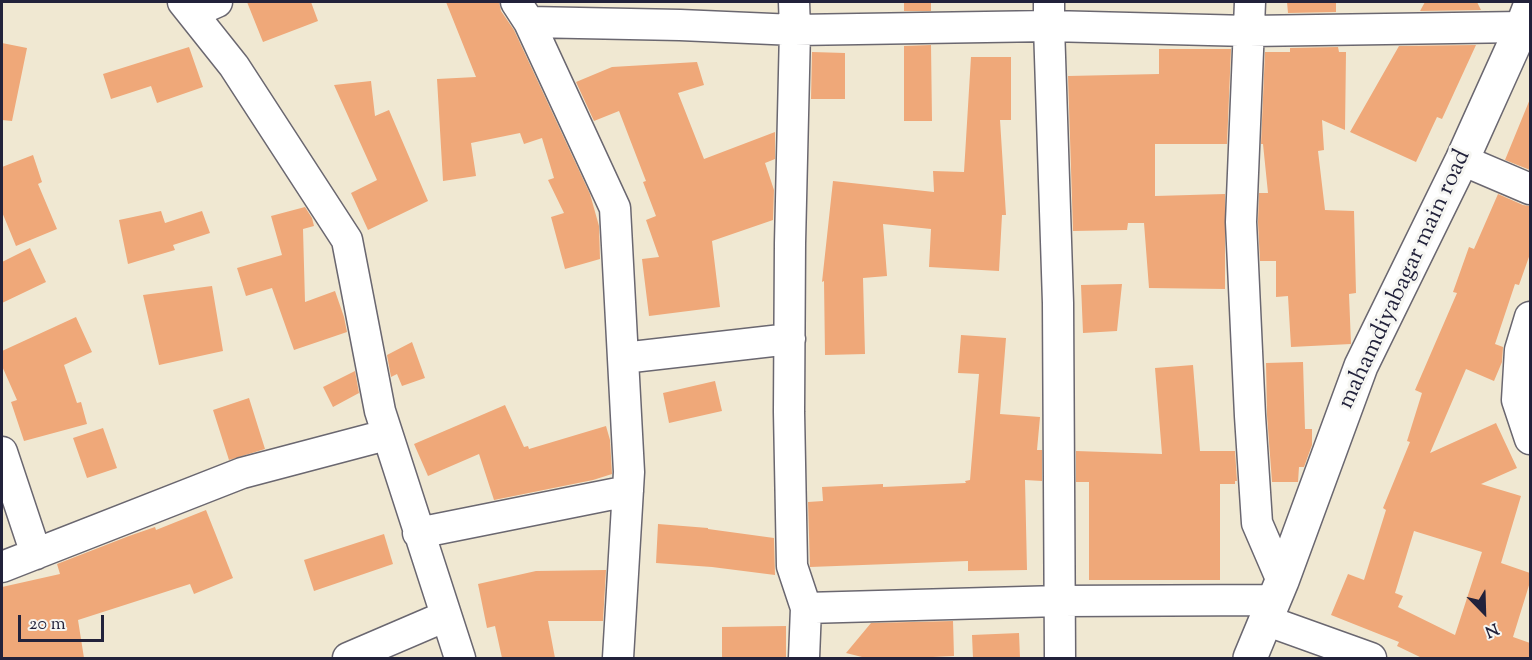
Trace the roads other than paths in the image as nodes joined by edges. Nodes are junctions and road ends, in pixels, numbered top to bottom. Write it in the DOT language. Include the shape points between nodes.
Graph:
graph roads {
  1 [pos="1250,2"];
  2 [pos="198,5"];
  3 [pos="522,12"];
  4 [pos="679,13"];
  5 [pos="1049,14"];
  6 [pos="794,16"];
  7 [pos="1526,17"];
  8 [pos="1249,31"];
  9 [pos="1462,160"];
  10 [pos="1530,189"];
  11 [pos="1530,317"];
  12 [pos="790,339"];
  13 [pos="623,358"];
  14 [pos="1524,400"];
  15 [pos="386,435"];
  16 [pos="1530,439"];
  17 [pos="2,452"];
  18 [pos="628,491"];
  19 [pos="418,533"];
  20 [pos="36,554"];
  21 [pos="2,567"];
  22 [pos="1274,600"];
  23 [pos="1060,601"];
  24 [pos="806,608"];
  25 [pos="446,616"];
  26 [pos="348,658"];
  27 [pos="460,658"];
  28 [pos="618,658"];
  29 [pos="804,658"];
  30 [pos="1060,658"];
  31 [pos="1250,658"];
  32 [pos="1371,658"];
  1 -- 8 [label="street"];
  2 -- 15 [label="street" via="347,240"];
  3 -- 4 [label="street"];
  3 -- 13 [label="street" via="615,208"];
  4 -- 6 [label="street"];
  5 -- 6 [label="street"];
  5 -- 8 [label="street"];
  5 -- 23 [label="street" via="1058,303"];
  6 -- 12 [label="street"];
  7 -- 8 [label="street"];
  7 -- 9 [label="main road, mahamdiyabagar main road"];
  8 -- 22 [label="street" via="1241,222 1257,523"];
  9 -- 10 [label="street"];
  9 -- 22 [label="main road, mahamdiyabagar main road" via="1361,366"];
  11 -- 14 [label="street" via="1520,350"];
  12 -- 13 [label="street"];
  12 -- 24 [label="street" via="792,566"];
  13 -- 18 [label="street"];
  14 -- 16 [label="street"];
  15 -- 19 [label="street"];
  15 -- 20 [label="street" via="242,473"];
  17 -- 20 [label="street"];
  18 -- 19 [label="street"];
  18 -- 28 [label="street"];
  19 -- 25 [label="street"];
  20 -- 21 [label="street"];
  22 -- 23 [label="street"];
  22 -- 31 [label="main road, mahamdiyabagar main road"];
  22 -- 32 [label="street"];
  23 -- 24 [label="street"];
  23 -- 30 [label="street"];
  24 -- 29 [label="street"];
  25 -- 26 [label="street"];
  25 -- 27 [label="street"];
}
